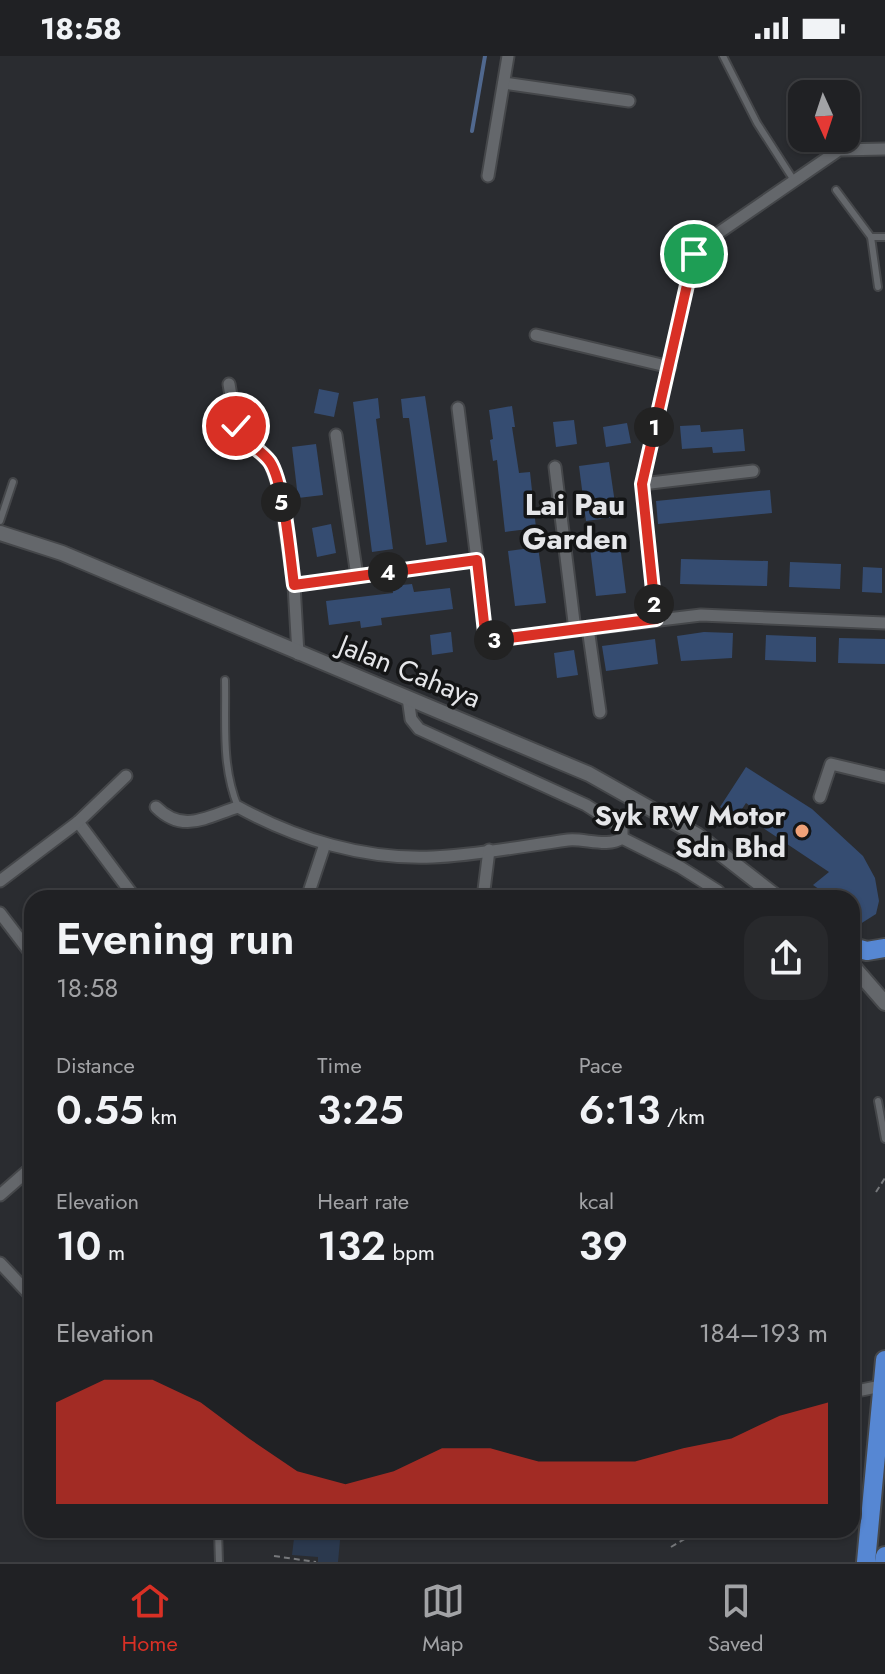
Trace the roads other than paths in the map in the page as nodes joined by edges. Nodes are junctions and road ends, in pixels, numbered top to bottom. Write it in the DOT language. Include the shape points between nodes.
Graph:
graph roads {
  1 [pos="508,56"];
  2 [pos="723,56"];
  3 [pos="504,83"];
  4 [pos="629,101"];
  5 [pos="885,149"];
  6 [pos="488,176"];
  7 [pos="793,179"];
  8 [pos="836,190"];
  9 [pos="871,237"];
  10 [pos="885,237"];
  11 [pos="878,287"];
  12 [pos="536,335"];
  13 [pos="670,367"];
  14 [pos="229,384"];
  15 [pos="458,408"];
  16 [pos="336,435"];
  17 [pos="555,467"];
  18 [pos="753,471"];
  19 [pos="13,482"];
  20 [pos="642,484"];
  21 [pos="0,521"];
  22 [pos="0,533"];
  23 [pos="477,560"];
  24 [pos="357,576"];
  25 [pos="294,585"];
  26 [pos="656,619"];
  27 [pos="885,623"];
  28 [pos="582,629"];
  29 [pos="298,654"];
  30 [pos="225,680"];
  31 [pos="408,698"];
  32 [pos="600,712"];
  33 [pos="126,776"];
  34 [pos="885,777"];
  35 [pos="820,797"];
  36 [pos="156,807"];
  37 [pos="238,807"];
  38 [pos="78,822"];
  39 [pos="622,838"];
  40 [pos="325,844"];
  41 [pos="489,850"];
  42 [pos="0,881"];
  43 [pos="129,890"];
  44 [pos="310,890"];
  45 [pos="484,890"];
  46 [pos="716,890"];
  47 [pos="768,890"];
  48 [pos="0,913"];
  49 [pos="24,944"];
  50 [pos="885,948"];
  51 [pos="860,949"];
  52 [pos="860,974"];
  53 [pos="885,1003"];
  54 [pos="878,1101"];
  55 [pos="885,1139"];
  56 [pos="24,1174"];
  57 [pos="0,1195"];
  58 [pos="0,1263"];
  59 [pos="24,1288"];
  60 [pos="885,1360"];
  61 [pos="881,1386"];
  62 [pos="860,1390"];
  63 [pos="218,1538"];
  64 [pos="885,1556"];
  65 [pos="219,1562"];
  66 [pos="866,1562"];
  67 [pos="884,1562"];
  1 -- 3 [label="street"];
  2 -- 7 [label="lane"];
  3 -- 4 [label="street"];
  3 -- 6 [label="street"];
  5 -- 7 [label="street" via="844,148"];
  7 -- 13 [label="street" via="698,247"];
  8 -- 9 [label="lane"];
  9 -- 10 [label="lane"];
  9 -- 11 [label="lane"];
  12 -- 13 [label="street"];
  13 -- 20 [label="street"];
  14 -- 25 [label="street" via="237,431 270,462 276,477"];
  15 -- 23 [label="street"];
  16 -- 24 [label="street"];
  17 -- 28 [label="street"];
  18 -- 20 [label="street"];
  19 -- 21 [label="lane"];
  20 -- 26 [label="street"];
  22 -- 29 [label="street, Jalan Cahaya" via="62,553"];
  23 -- 24 [label="street"];
  23 -- 28 [label="street" via="486,641"];
  24 -- 25 [label="street"];
  25 -- 29 [label="street"];
  26 -- 27 [label="street" via="701,615"];
  26 -- 28 [label="street"];
  28 -- 32 [label="street"];
  29 -- 31 [label="street, Jalan Cahaya"];
  30 -- 37 [label="lane" via="223,740"];
  31 -- 39 [label="street" via="411,719 419,729 586,805 622,828"];
  31 -- 47 [label="street, Jalan Cahaya" via="627,793 697,835"];
  33 -- 38 [label="street"];
  34 -- 35 [label="street" via="831,764"];
  36 -- 37 [label="street" via="179,823"];
  37 -- 40 [label="street" via="276,828"];
  38 -- 42 [label="street"];
  38 -- 43 [label="street"];
  39 -- 41 [label="street"];
  39 -- 46 [label="street"];
  40 -- 41 [label="street" via="432,857"];
  40 -- 44 [label="street"];
  41 -- 45 [label="street"];
  48 -- 49 [label="street"];
  50 -- 51 [label="highway"];
  52 -- 53 [label="street"];
  54 -- 55 [label="lane"];
  56 -- 57 [label="street"];
  58 -- 59 [label="street"];
  60 -- 61 [label="highway"];
  61 -- 62 [label="street"];
  61 -- 66 [label="highway"];
  63 -- 65 [label="lane"];
  64 -- 67 [label="highway"];
}
